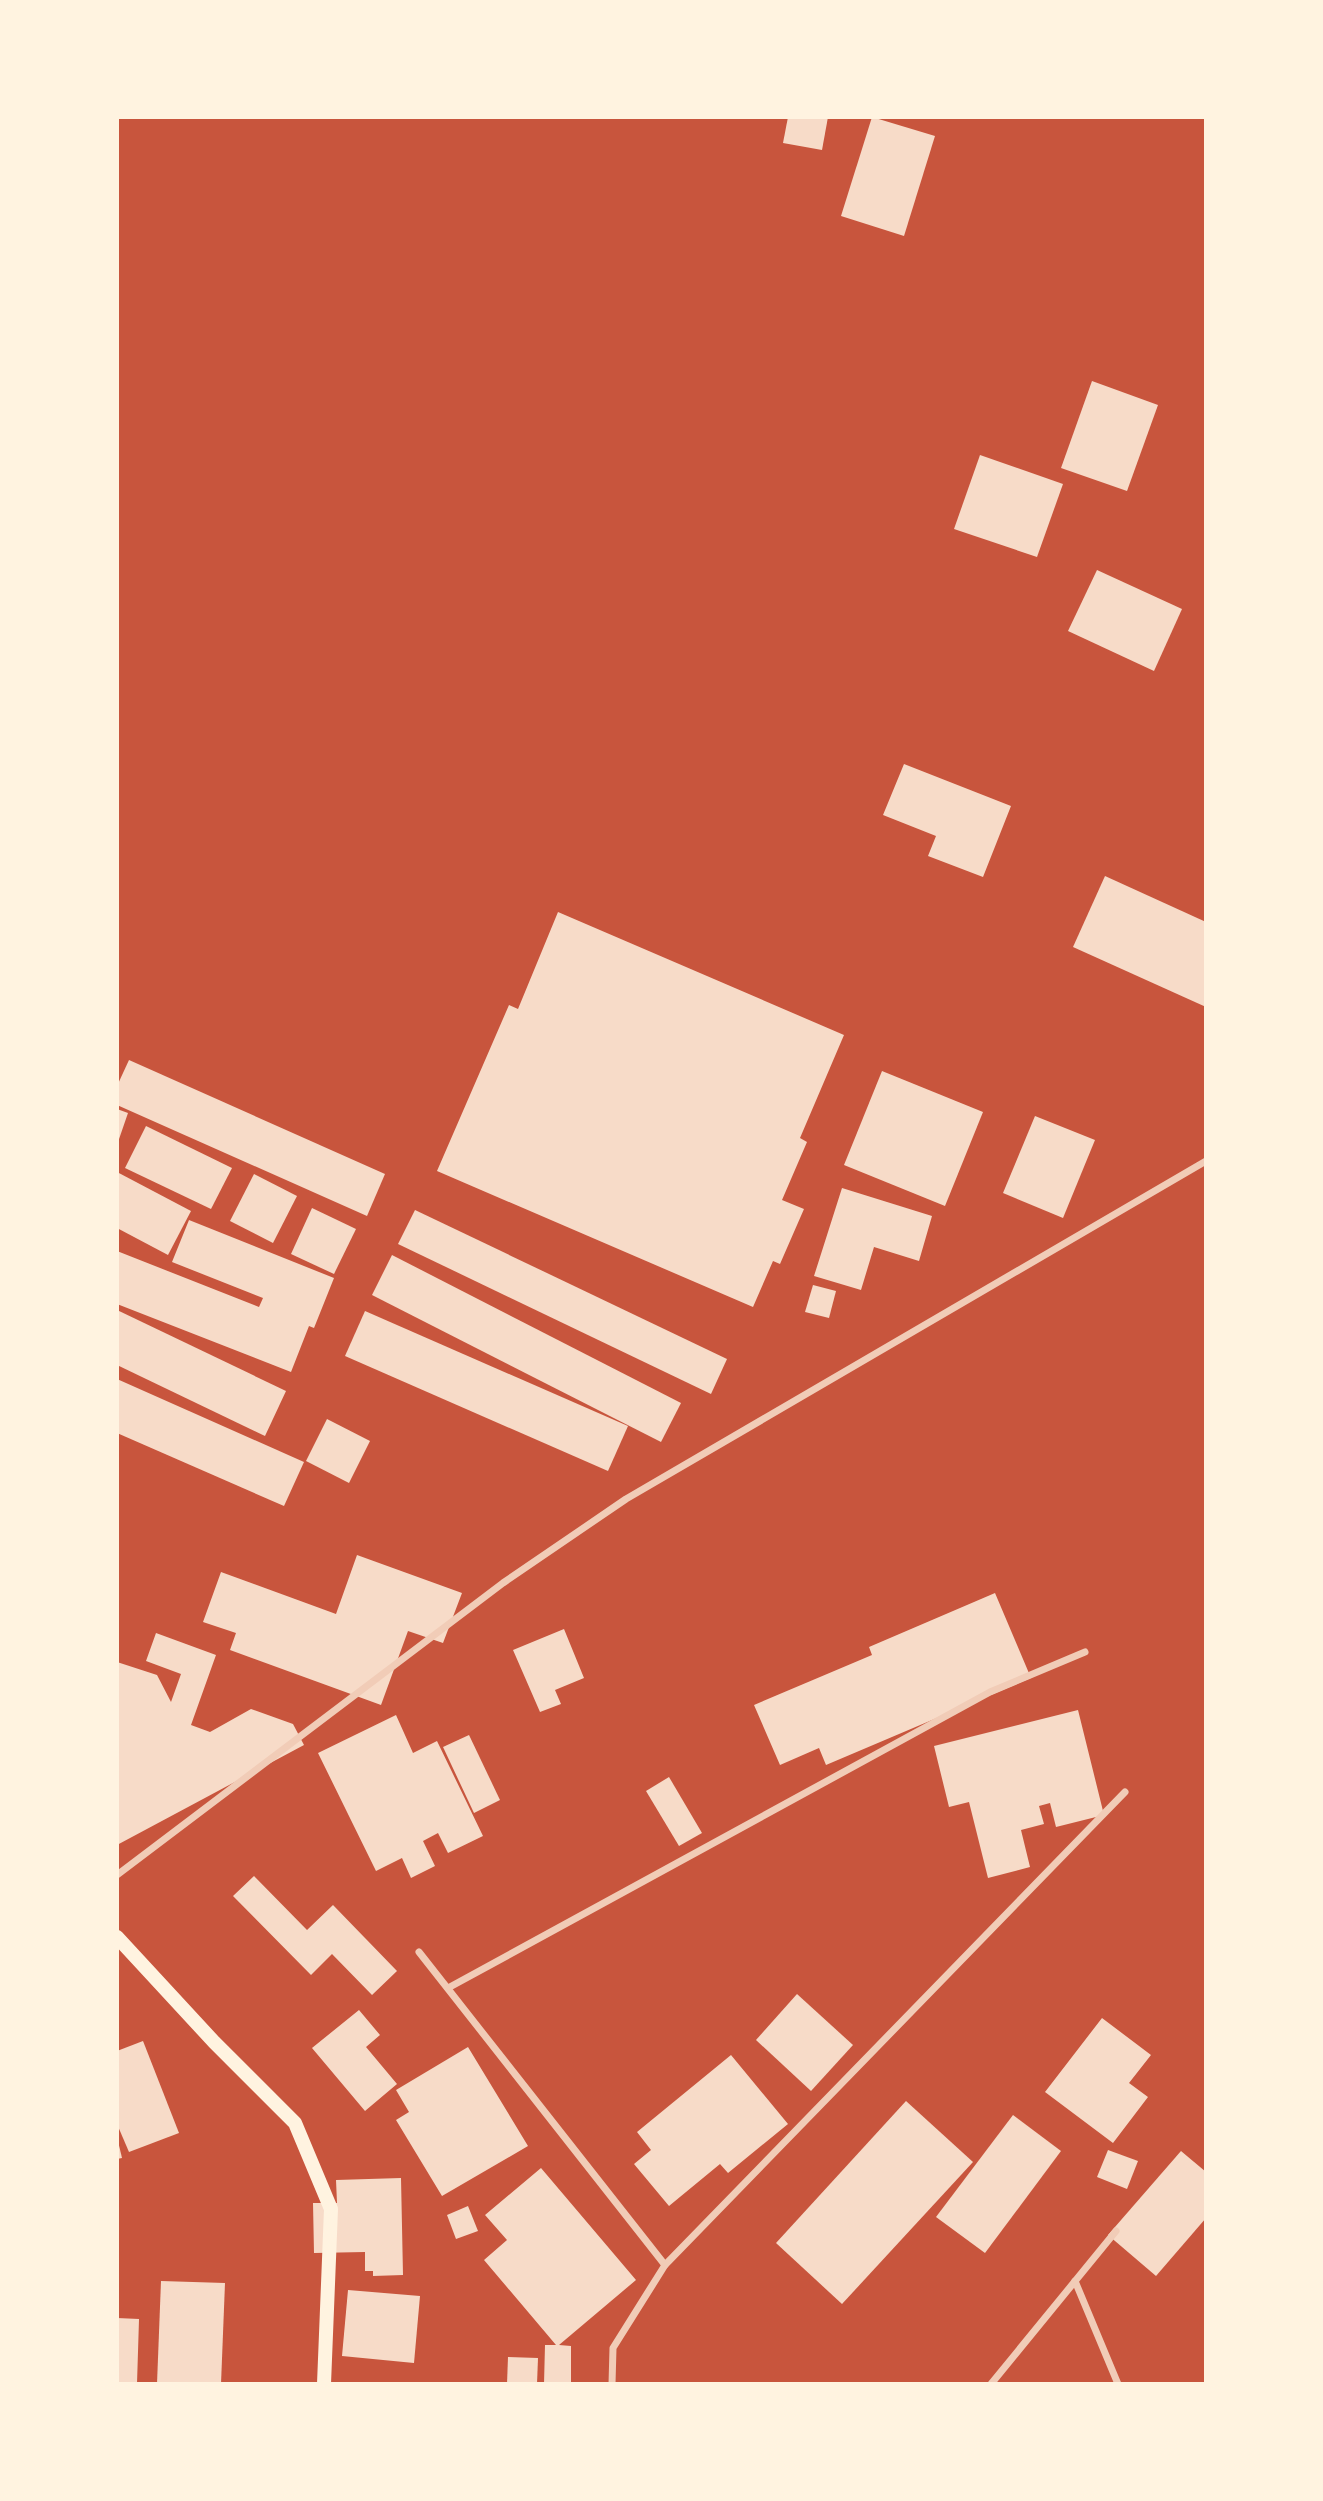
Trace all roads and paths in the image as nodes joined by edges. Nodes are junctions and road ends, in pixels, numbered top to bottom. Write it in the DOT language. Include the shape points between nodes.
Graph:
graph roads {
  1 [pos="1206,1161"];
  2 [pos="1085,1652"];
  3 [pos="1125,1792"];
  4 [pos="117,1875"];
  5 [pos="118,1938"];
  6 [pos="419,1952"];
  7 [pos="447,1988"];
  8 [pos="1116,2231"];
  9 [pos="665,2265"];
  10 [pos="1075,2281"];
  11 [pos="324,2384"];
  12 [pos="612,2384"];
  13 [pos="991,2384"];
  14 [pos="1118,2384"];
  1 -- 4 [label="street" via="626,1499 503,1583"];
  2 -- 7 [label="street" via="990,1692"];
  3 -- 9 [label="street"];
  5 -- 11 [label="main road" via="296,2123 331,2210"];
  6 -- 7 [label="street"];
  7 -- 9 [label="street"];
  8 -- 10 [label="street"];
  9 -- 12 [label="street" via="613,2348"];
  10 -- 13 [label="street"];
  10 -- 14 [label="street"];
}
